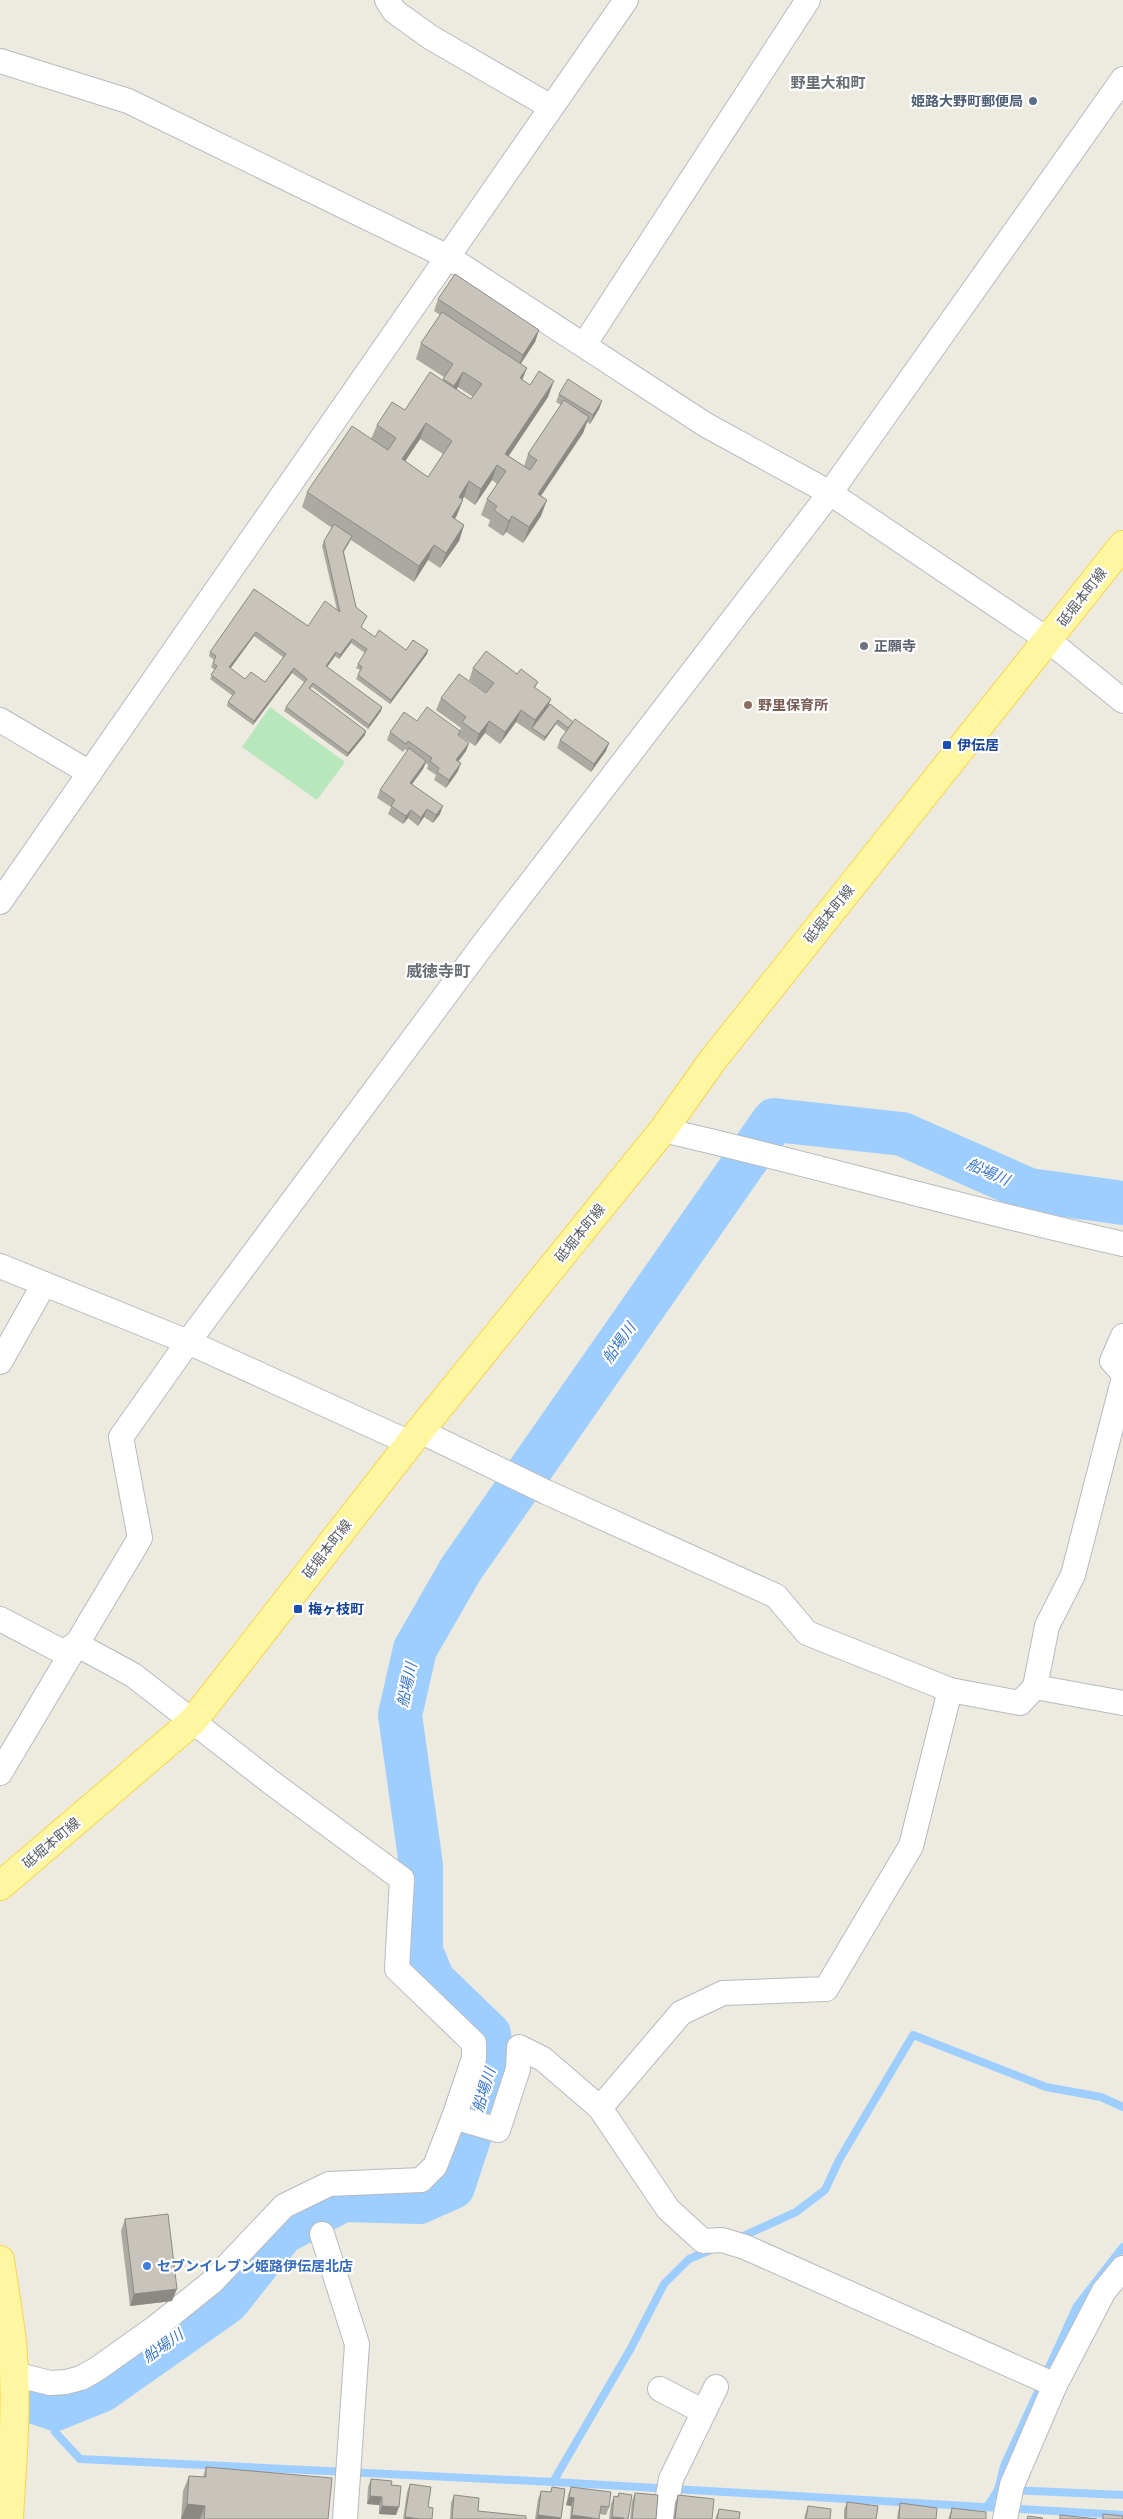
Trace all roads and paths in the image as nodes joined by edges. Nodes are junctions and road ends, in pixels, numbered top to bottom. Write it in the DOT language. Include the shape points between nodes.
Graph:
graph roads {
  1 [pos="386,0"];
  2 [pos="626,0"];
  3 [pos="808,0"];
  4 [pos="0,61"];
  5 [pos="1123,79"];
  6 [pos="551,107"];
  7 [pos="448,257"];
  8 [pos="584,346"];
  9 [pos="830,493"];
  10 [pos="1123,545"];
  11 [pos="1048,640"];
  12 [pos="1123,701"];
  13 [pos="0,720"];
  14 [pos="90,773"];
  15 [pos="0,902"];
  16 [pos="663,1130"];
  17 [pos="1123,1244"];
  18 [pos="0,1266"];
  19 [pos="44,1284"];
  20 [pos="1123,1336"];
  21 [pos="188,1342"];
  22 [pos="0,1362"];
  23 [pos="1123,1373"];
  24 [pos="1123,1381"];
  25 [pos="415,1437"];
  26 [pos="0,1619"];
  27 [pos="76,1644"];
  28 [pos="1035,1687"];
  29 [pos="950,1690"];
  30 [pos="1123,1704"];
  31 [pos="193,1721"];
  32 [pos="0,1772"];
  33 [pos="0,1886"];
  34 [pos="600,2108"];
  35 [pos="454,2117"];
  36 [pos="322,2234"];
  37 [pos="0,2260"];
  38 [pos="1123,2268"];
  39 [pos="14,2379"];
  40 [pos="1054,2385"];
  41 [pos="716,2387"];
  42 [pos="660,2389"];
  43 [pos="704,2412"];
  44 [pos="10,2418"];
  45 [pos="668,2499"];
  46 [pos="9,2519"];
  47 [pos="346,2519"];
  48 [pos="1005,2519"];
  1 -- 6 [label="street" via="394,11 430,37"];
  2 -- 6 [label="street"];
  3 -- 8 [label="street"];
  4 -- 7 [label="street" via="128,101"];
  5 -- 9 [label="street"];
  6 -- 7 [label="street"];
  7 -- 8 [label="street"];
  7 -- 14 [label="street"];
  8 -- 9 [label="street" via="706,425"];
  9 -- 11 [label="street"];
  9 -- 21 [label="street" via="482,946"];
  10 -- 11 [label="main road, 砥堀本町線"];
  11 -- 12 [label="street"];
  11 -- 16 [label="main road, 砥堀本町線" via="712,1061"];
  13 -- 14 [label="street"];
  14 -- 15 [label="street"];
  16 -- 17 [label="street" via="1052,1229"];
  16 -- 25 [label="main road, 砥堀本町線"];
  18 -- 19 [label="street"];
  19 -- 21 [label="street"];
  19 -- 22 [label="street"];
  20 -- 23 [label="street" via="1112,1361"];
  21 -- 25 [label="street"];
  21 -- 27 [label="street" via="121,1437 140,1538"];
  24 -- 28 [label="street" via="1073,1575 1047,1626"];
  25 -- 29 [label="street" via="514,1476 776,1596 807,1633"];
  25 -- 31 [label="main road, 砥堀本町線"];
  26 -- 27 [label="street" via="63,1652"];
  27 -- 31 [label="street" via="133,1675"];
  27 -- 32 [label="street"];
  28 -- 29 [label="street" via="1020,1703"];
  28 -- 30 [label="street"];
  29 -- 34 [label="street" via="911,1846 826,1989 723,1992 681,2013"];
  31 -- 33 [label="main road, 砥堀本町線"];
  31 -- 35 [label="street" via="402,1878 397,1968 474,2043 474,2058"];
  34 -- 35 [label="street" via="543,2059 519,2047 518,2069 498,2130"];
  34 -- 40 [label="street" via="668,2209 703,2241 722,2240 745,2247"];
  35 -- 39 [label="street" via="435,2166 421,2180 329,2184 284,2206 212,2282 97,2369 66,2382"];
  36 -- 47 [label="street" via="357,2344"];
  37 -- 39 [label="main road"];
  38 -- 40 [label="street" via="1104,2291"];
  39 -- 44 [label="main road"];
  40 -- 48 [label="street" via="1012,2485"];
  41 -- 43 [label="street"];
  42 -- 43 [label="street"];
  43 -- 45 [label="street"];
  44 -- 46 [label="main road"];
}
